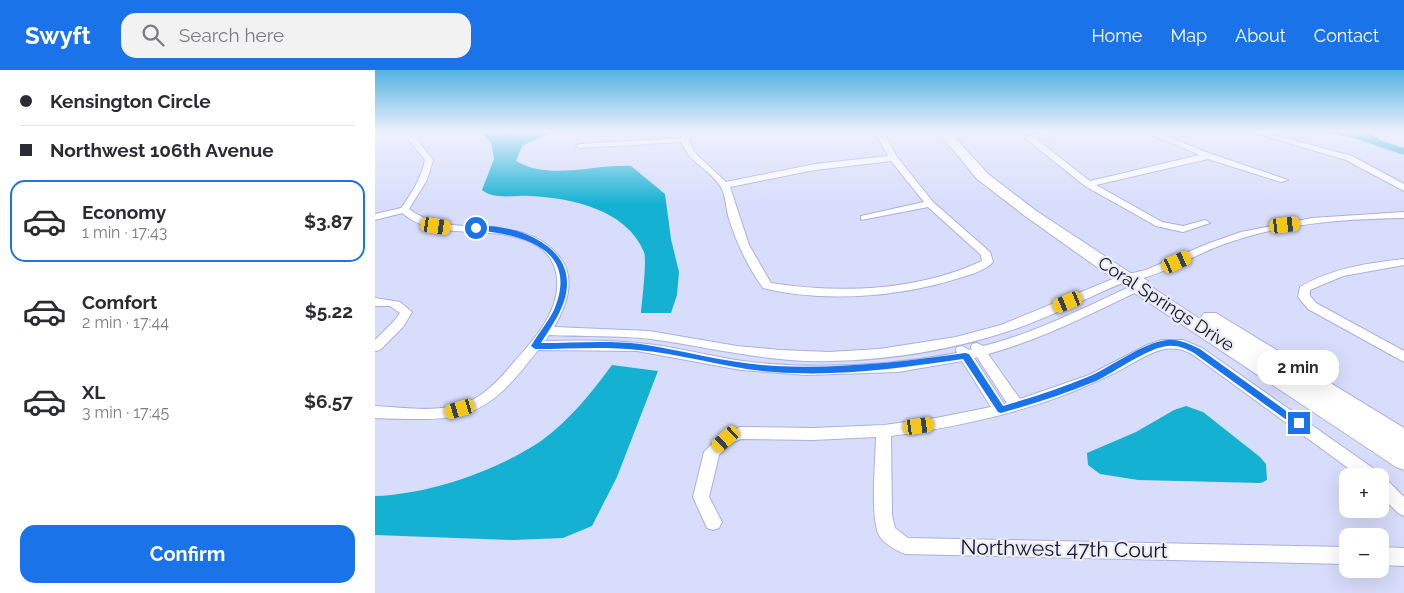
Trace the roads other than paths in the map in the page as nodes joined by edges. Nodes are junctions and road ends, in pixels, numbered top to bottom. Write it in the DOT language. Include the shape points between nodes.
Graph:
graph roads {
  1 [pos="425,155"];
  2 [pos="691,155"];
  3 [pos="964,155"];
  4 [pos="978,155"];
  5 [pos="1051,155"];
  6 [pos="1340,155"];
  7 [pos="1208,156"];
  8 [pos="893,158"];
  9 [pos="1284,180"];
  10 [pos="1393,180"];
  11 [pos="1404,180"];
  12 [pos="1088,184"];
  13 [pos="725,185"];
  14 [pos="1404,188"];
  15 [pos="930,204"];
  16 [pos="405,210"];
  17 [pos="1404,215"];
  18 [pos="375,217"];
  19 [pos="865,218"];
  20 [pos="1205,223"];
  21 [pos="1404,262"];
  22 [pos="1386,264"];
  23 [pos="1404,273"];
  24 [pos="1136,280"];
  25 [pos="375,302"];
  26 [pos="546,331"];
  27 [pos="971,337"];
  28 [pos="956,341"];
  29 [pos="535,346"];
  30 [pos="375,347"];
  31 [pos="981,352"];
  32 [pos="965,356"];
  33 [pos="1404,357"];
  34 [pos="1016,405"];
  35 [pos="1001,410"];
  36 [pos="375,412"];
  37 [pos="884,432"];
  38 [pos="1404,440"];
  39 [pos="1404,460"];
  40 [pos="1360,468"];
  41 [pos="1389,493"];
  42 [pos="1404,508"];
  43 [pos="713,522"];
  44 [pos="1339,556"];
  45 [pos="1389,556"];
  46 [pos="1404,557"];
  1 -- 16 [label="street" via="429,160 427,173"];
  2 -- 13 [label="street"];
  3 -- 24 [label="main road, Coral Springs Drive" via="982,176 1030,214"];
  4 -- 24 [label="main road, Coral Springs Drive" via="996,174"];
  5 -- 12 [label="street"];
  6 -- 10 [label="street"];
  7 -- 9 [label="street"];
  7 -- 12 [label="street"];
  8 -- 13 [label="street" via="815,167"];
  8 -- 15 [label="street"];
  10 -- 11 [label="street"];
  10 -- 14 [label="street"];
  12 -- 20 [label="street" via="1159,224 1183,229"];
  13 -- 15 [label="street" via="746,251 767,286 822,293 888,289 946,279 988,262 986,254"];
  15 -- 19 [label="street"];
  16 -- 18 [label="street"];
  16 -- 26 [label="street" via="411,218 425,224 507,231 531,238 551,251 561,267 564,285 557,310"];
  17 -- 24 [label="street" via="1285,225 1223,241"];
  21 -- 22 [label="street"];
  22 -- 23 [label="street"];
  22 -- 33 [label="street" via="1317,280 1304,290 1304,297 1312,306"];
  24 -- 27 [label="street" via="1005,328"];
  24 -- 31 [label="street" via="1019,340"];
  24 -- 38 [label="main road, Coral Springs Drive"];
  24 -- 39 [label="main road, Coral Springs Drive"];
  25 -- 30 [label="street" via="390,302 406,312 399,324"];
  26 -- 28 [label="street" via="649,335 737,350 829,357 881,353"];
  26 -- 29 [label="street"];
  27 -- 28 [label="street"];
  27 -- 31 [label="street"];
  28 -- 32 [label="street"];
  29 -- 32 [label="street" via="639,347 727,364 827,371 882,368"];
  29 -- 36 [label="street" via="497,393 475,405 445,414"];
  31 -- 32 [label="street"];
  31 -- 34 [label="street"];
  32 -- 35 [label="street"];
  34 -- 35 [label="street"];
  34 -- 40 [label="street" via="1094,378 1152,348 1167,343 1183,344"];
  35 -- 37 [label="street"];
  37 -- 43 [label="street" via="740,433 726,439 712,452 701,497"];
  37 -- 44 [label="street, Northwest 47th Court" via="883,515 887,533 905,546"];
  41 -- 42 [label="street"];
  45 -- 46 [label="street"];
}
